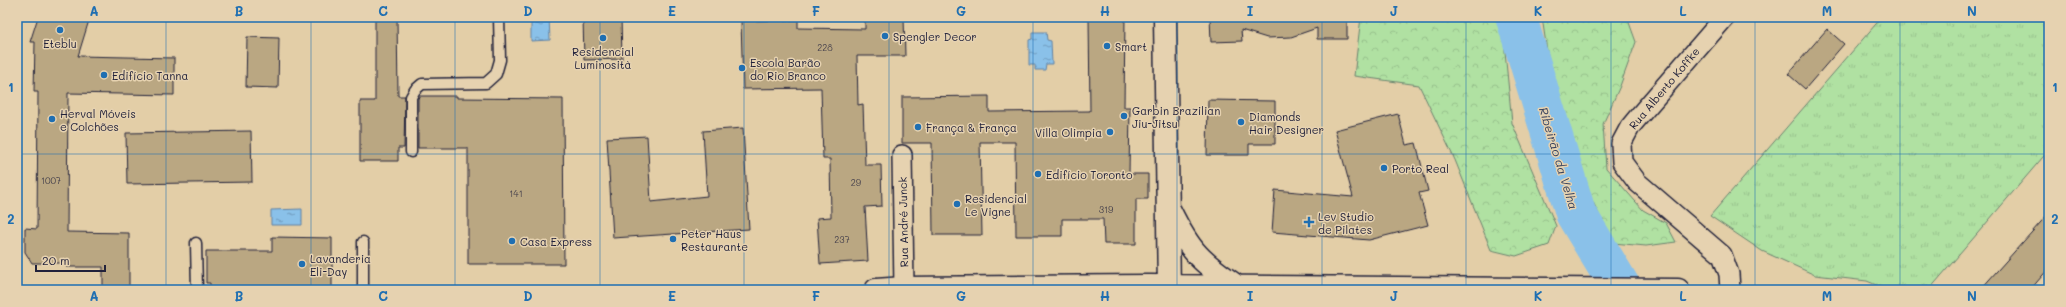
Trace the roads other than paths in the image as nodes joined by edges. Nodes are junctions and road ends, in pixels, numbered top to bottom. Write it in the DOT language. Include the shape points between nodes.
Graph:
graph roads {
  1 [pos="499,17"];
  2 [pos="1165,17"];
  3 [pos="1725,17"];
  4 [pos="411,152"];
  5 [pos="902,155"];
  6 [pos="1169,208"];
  7 [pos="196,242"];
  8 [pos="363,242"];
  9 [pos="1238,287"];
  10 [pos="904,288"];
  11 [pos="1169,288"];
  12 [pos="1570,289"];
  13 [pos="197,290"];
  14 [pos="363,290"];
  15 [pos="876,290"];
  16 [pos="1674,290"];
  17 [pos="1678,290"];
  18 [pos="1730,290"];
  1 -- 4 [label="lane" via="500,60 496,74 486,83 422,84 415,90 411,97"];
  2 -- 6 [label="main road"];
  3 -- 18 [label="street, Rua Alberto Koffke" via="1630,127 1621,144 1622,162 1637,182 1722,255 1729,274"];
  5 -- 10 [label="street, Rua André Junck"];
  6 -- 9 [label="main road" via="1182,236 1194,253"];
  6 -- 11 [label="main road"];
  7 -- 13 [label="lane"];
  8 -- 14 [label="lane"];
  9 -- 11 [label="main road"];
  9 -- 12 [label="main road"];
  10 -- 11 [label="main road"];
  10 -- 15 [label="main road"];
  12 -- 16 [label="main road"];
  16 -- 17 [label="main road"];
}
